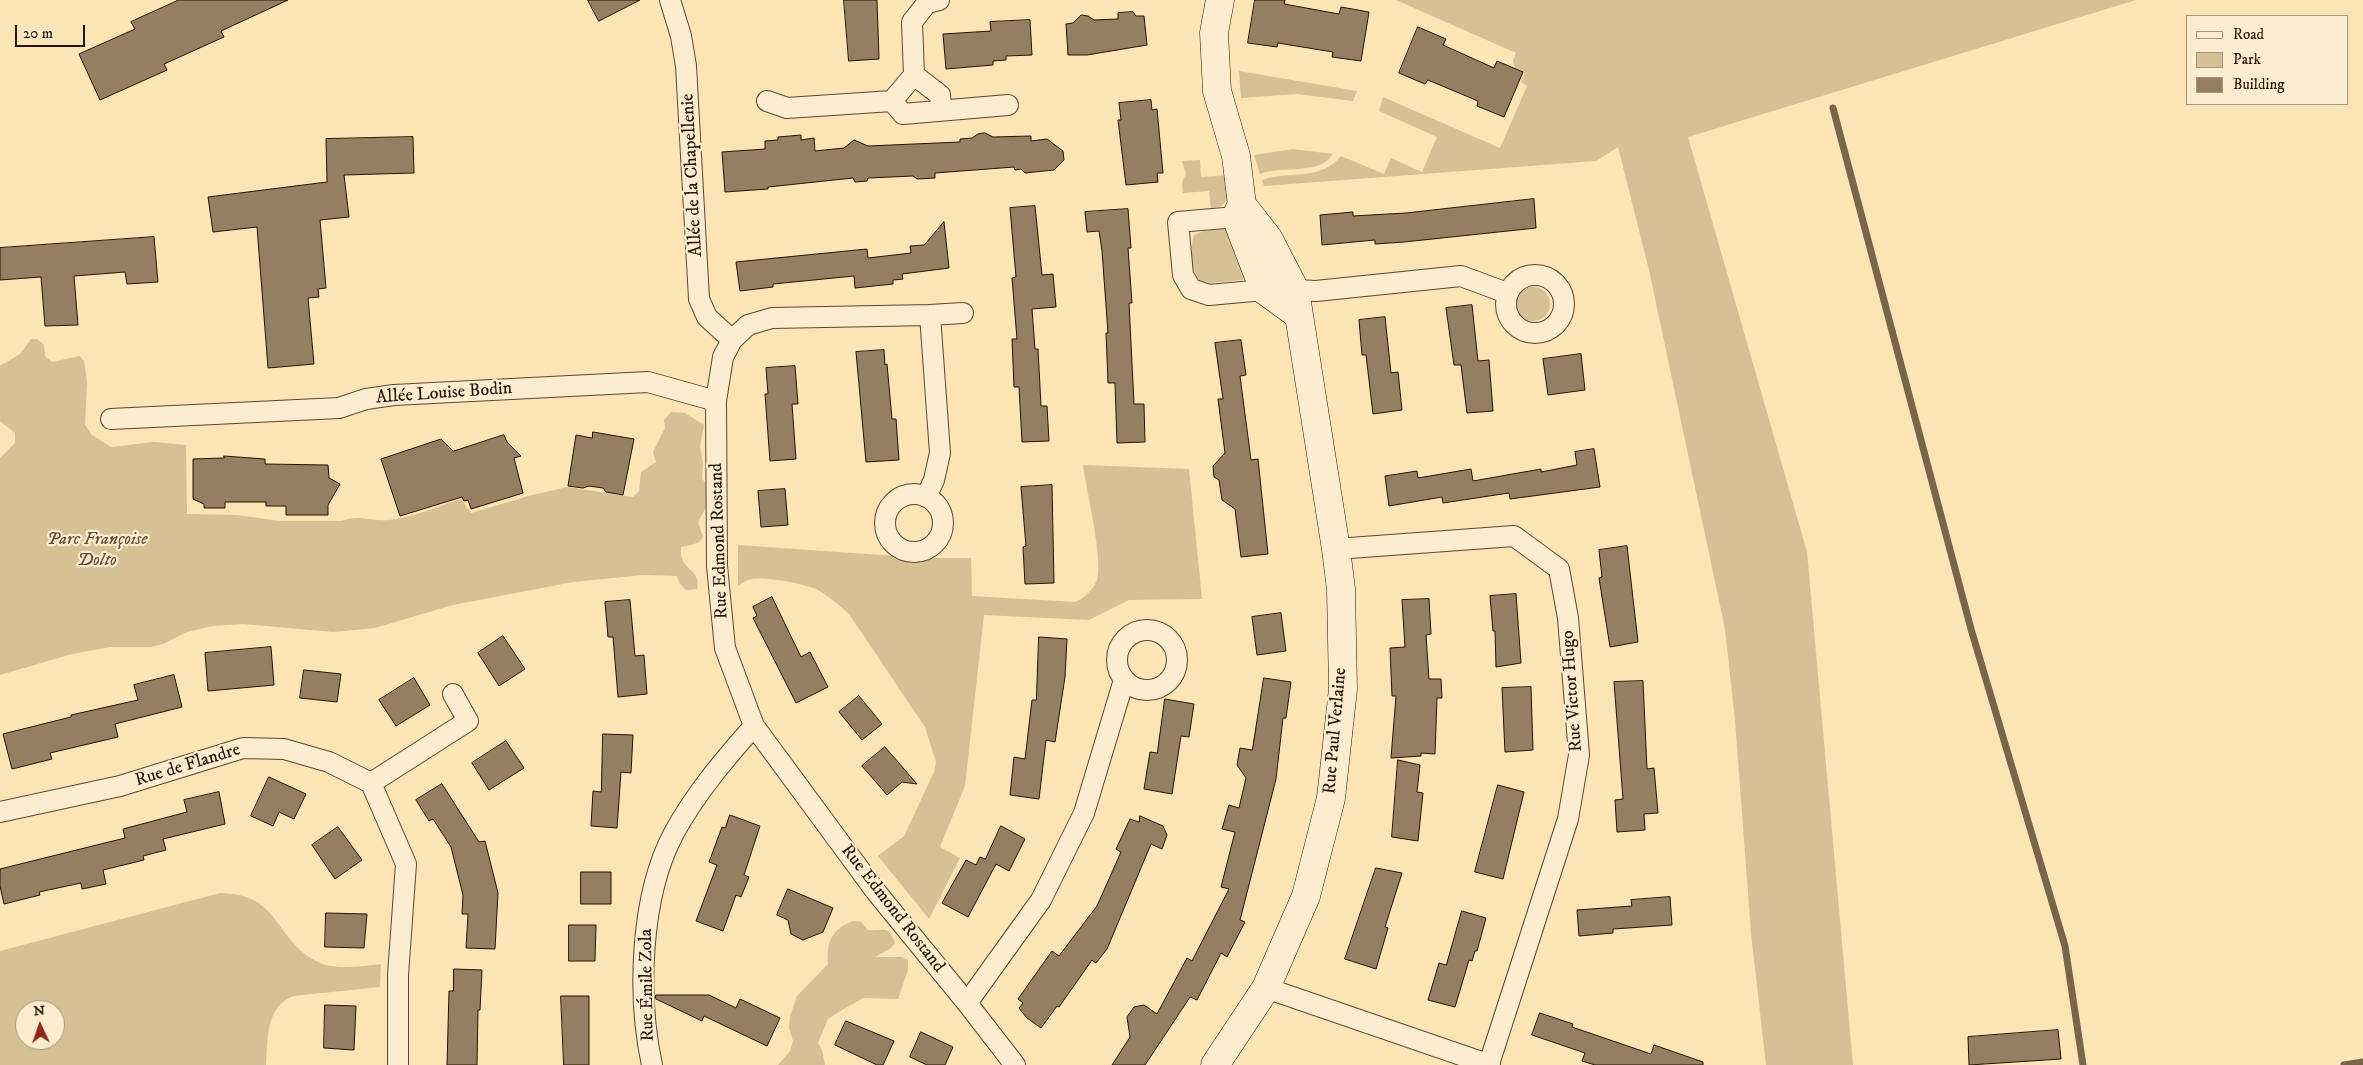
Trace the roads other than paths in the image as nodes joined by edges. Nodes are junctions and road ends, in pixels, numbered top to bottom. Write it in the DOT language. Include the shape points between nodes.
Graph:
graph roads {
  1 [pos="670,0"];
  2 [pos="939,0"];
  3 [pos="1216,2"];
  4 [pos="914,75"];
  5 [pos="766,101"];
  6 [pos="892,101"];
  7 [pos="1008,105"];
  8 [pos="941,110"];
  9 [pos="1239,211"];
  10 [pos="1264,290"];
  11 [pos="1507,294"];
  12 [pos="1296,302"];
  13 [pos="963,313"];
  14 [pos="930,315"];
  15 [pos="732,340"];
  16 [pos="716,401"];
  17 [pos="111,419"];
  18 [pos="926,497"];
  19 [pos="1336,549"];
  20 [pos="1124,680"];
  21 [pos="453,694"];
  22 [pos="754,726"];
  23 [pos="371,783"];
  24 [pos="0,812"];
  25 [pos="1266,988"];
  26 [pos="968,1003"];
  27 [pos="398,1065"];
  28 [pos="652,1065"];
  29 [pos="1015,1065"];
  30 [pos="1215,1065"];
  31 [pos="1489,1065"];
  1 -- 15 [label="street, Allée de la Chapellenie" via="686,66 699,298 707,317"];
  2 -- 4 [label="street" via="927,3 912,22"];
  3 -- 9 [label="street" via="1217,91 1236,156"];
  4 -- 6 [label="street"];
  4 -- 8 [label="street" via="940,95"];
  5 -- 6 [label="street" via="787,108"];
  6 -- 8 [label="street" via="903,114"];
  7 -- 8 [label="street"];
  9 -- 10 [label="street"];
  9 -- 10 [label="street" via="1178,222 1183,275 1190,289 1209,295"];
  9 -- 12 [label="street, Rue Paul Verlaine" via="1268,238"];
  10 -- 12 [label="street"];
  11 -- 12 [label="street" via="1462,276 1316,291"];
  12 -- 19 [label="street, Rue Paul Verlaine"];
  13 -- 14 [label="street, Rue Edmond Rostand"];
  14 -- 15 [label="street, Rue Edmond Rostand" via="772,318 748,325"];
  14 -- 18 [label="street" via="940,453"];
  15 -- 16 [label="street, Rue Edmond Rostand" via="723,357"];
  16 -- 17 [label="street, Allée Louise Bodin" via="648,382 394,395 366,399 339,408"];
  16 -- 22 [label="street, Rue Edmond Rostand" via="717,566 725,648"];
  19 -- 25 [label="street, Rue Paul Verlaine" via="1341,588 1343,689 1331,798 1306,896"];
  19 -- 31 [label="street, Rue Victor Hugo" via="1514,536 1559,569 1568,618 1579,755 1568,819"];
  20 -- 26 [label="street" via="1084,813 1041,900"];
  21 -- 23 [label="street" via="468,721"];
  22 -- 26 [label="street, Rue Edmond Rostand" via="877,893"];
  22 -- 28 [label="street, Rue Émile Zola" via="711,776 673,834 651,894 644,967"];
  23 -- 24 [label="street, Rue de Flandre" via="329,762 284,749 243,748 120,786"];
  23 -- 27 [label="street" via="406,864 398,975"];
  25 -- 30 [label="street, Rue Paul Verlaine"];
  25 -- 31 [label="street, Rue Victor Hugo"];
  26 -- 29 [label="street, Rue Edmond Rostand"];
}
